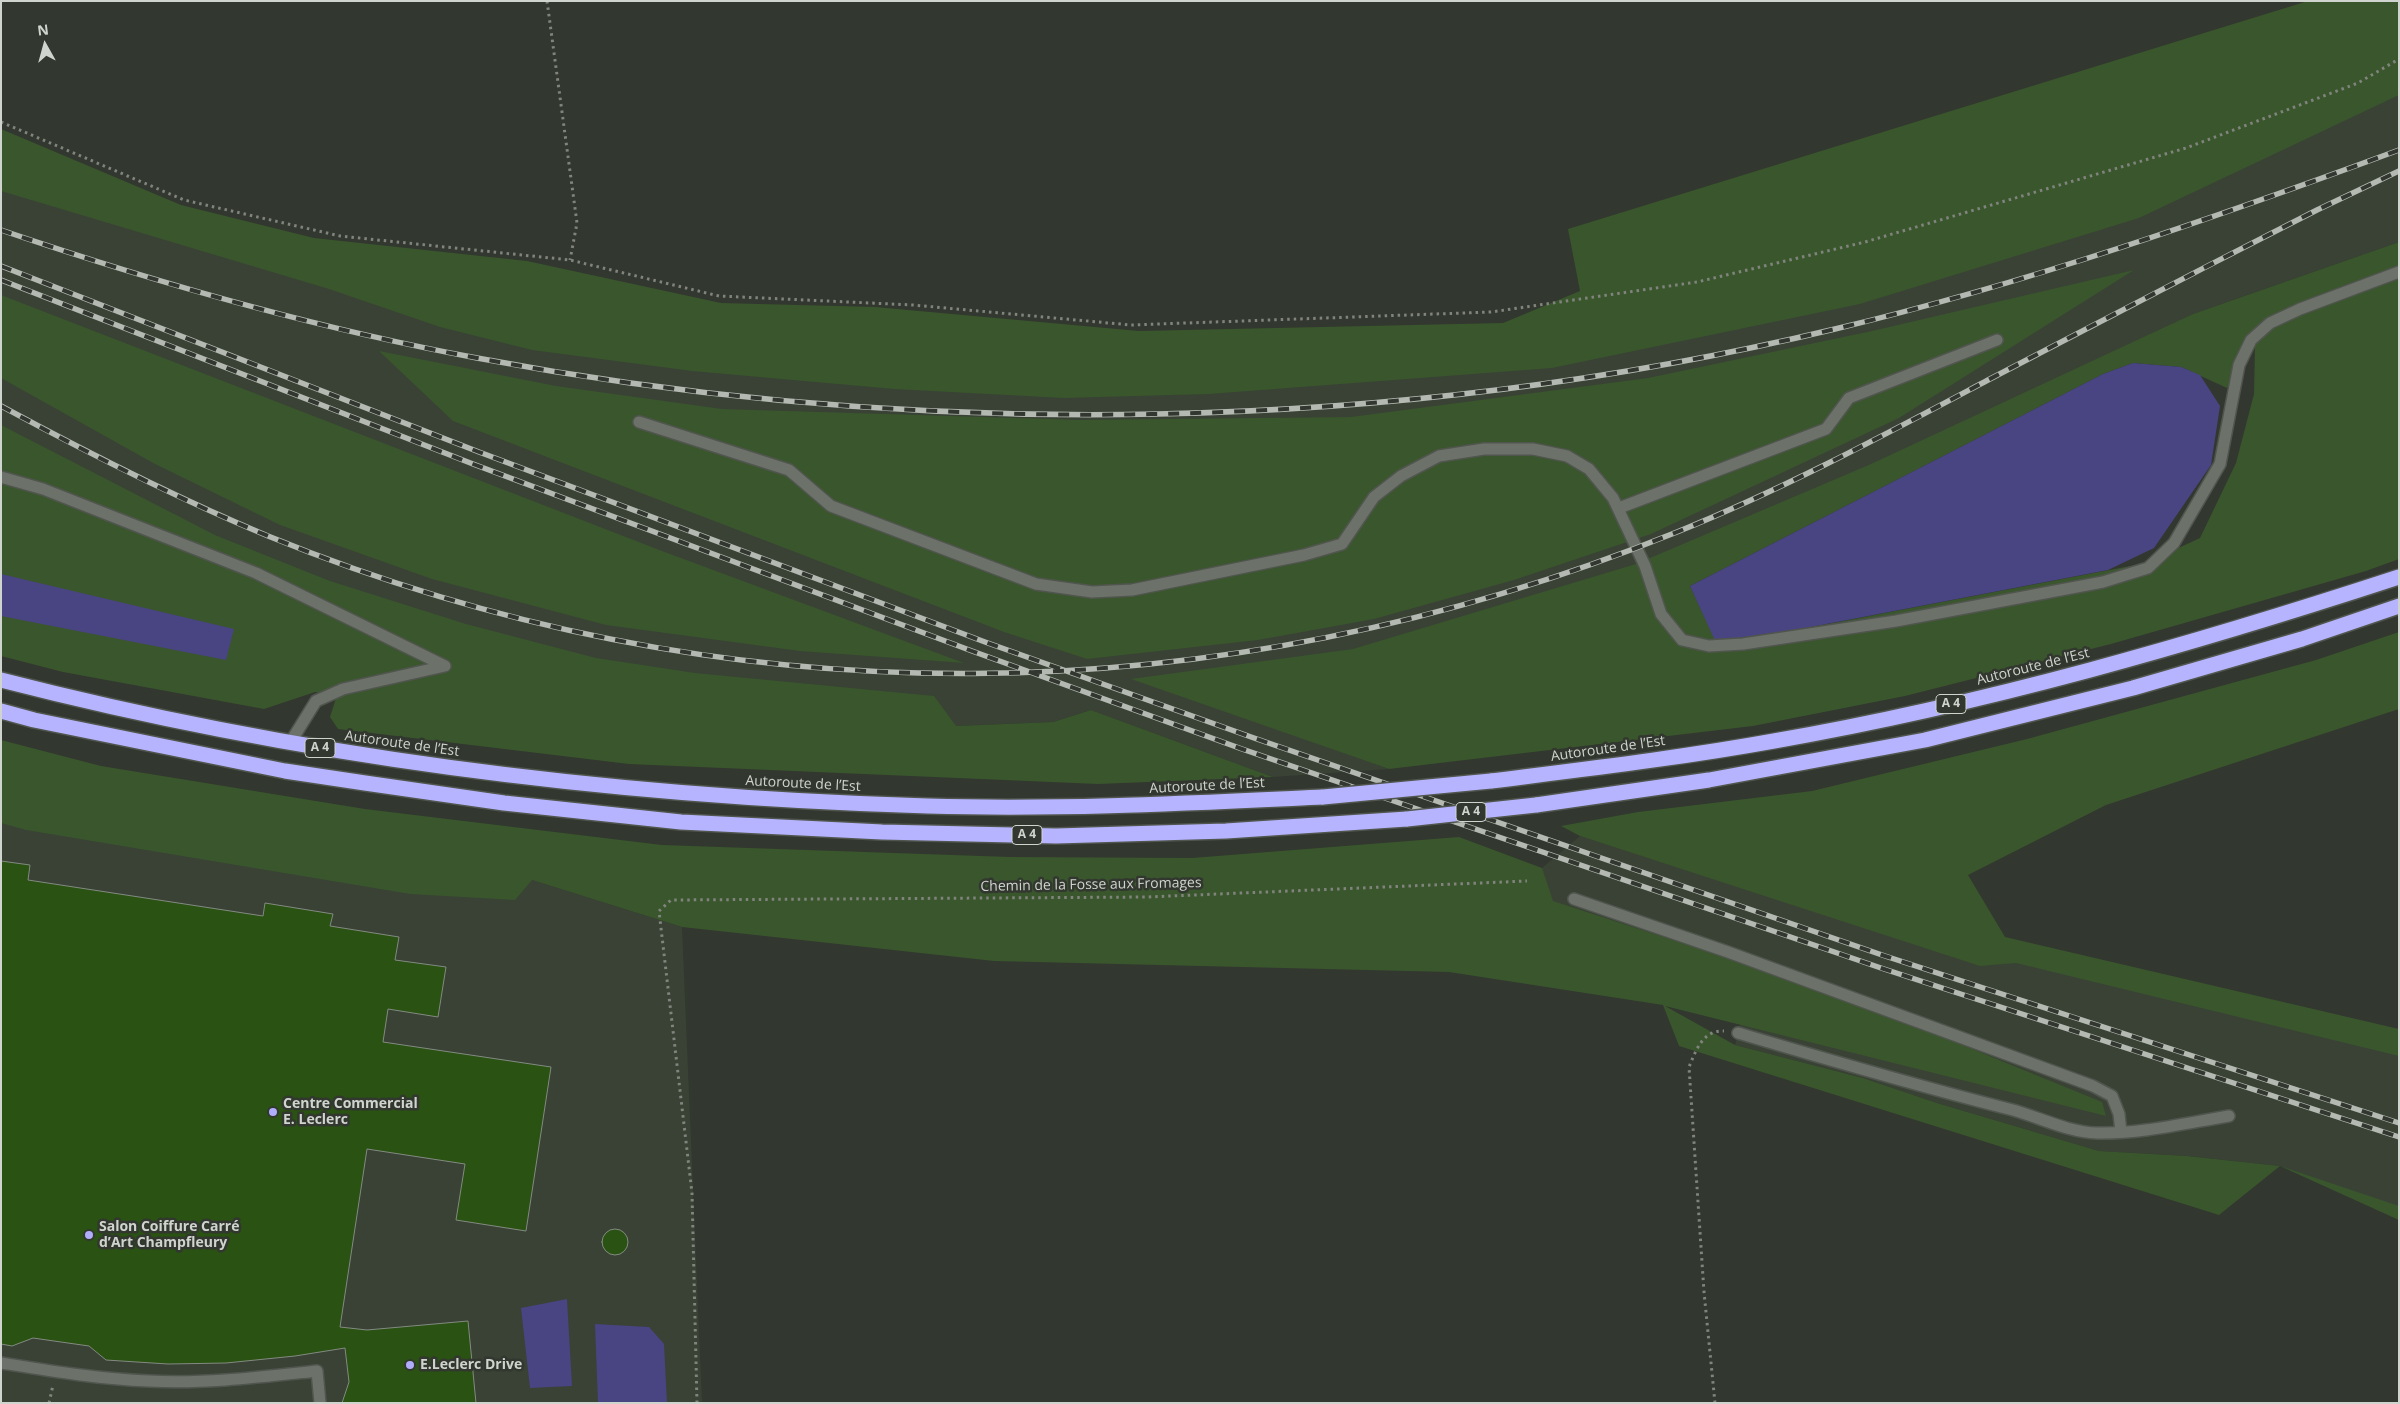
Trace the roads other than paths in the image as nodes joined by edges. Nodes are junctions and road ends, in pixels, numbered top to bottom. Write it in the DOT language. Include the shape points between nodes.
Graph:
graph roads {
  1 [pos="2399,272"];
  2 [pos="1997,340"];
  3 [pos="638,422"];
  4 [pos="1,477"];
  5 [pos="1619,508"];
  6 [pos="2399,577"];
  7 [pos="2399,606"];
  8 [pos="1,680"];
  9 [pos="1,711"];
  10 [pos="290,743"];
  11 [pos="1574,899"];
  12 [pos="1738,1032"];
  13 [pos="2229,1116"];
  14 [pos="2120,1132"];
  15 [pos="1,1363"];
  16 [pos="320,1403"];
  1 -- 5 [label="lane" via="2300,309 2270,323 2251,340 2239,365 2220,464 2174,543 2148,568 2103,582 1896,621 1710,646 1682,640 1661,614 1645,566"];
  2 -- 5 [label="lane" via="1849,398 1826,429"];
  3 -- 5 [label="lane" via="789,470 831,506 1036,584 1092,592 1132,590 1304,555 1342,544 1374,497 1401,476 1439,456 1484,449 1523,449 1566,456 1589,469"];
  4 -- 10 [label="lane" via="43,489 256,573 445,666 343,689 316,701"];
  6 -- 10 [label="highway, Autoroute de l’Est / A 4, bridge" via="2122,662 1919,712 1765,743 1636,763 1323,797 1120,806 930,806 689,795 496,773"];
  7 -- 9 [label="highway, A 4, bridge" via="2302,639 2132,688 1925,740 1709,780 1536,805 1407,819 1226,831 1056,836 681,822 504,803 285,771"];
  8 -- 10 [label="highway, Autoroute de l’Est / A 4" via="203,727"];
  11 -- 14 [label="lane" via="2093,1086 2112,1096"];
  12 -- 14 [label="lane" via="2074,1130"];
  13 -- 14 [label="lane"];
  15 -- 16 [label="lane" via="83,1377 151,1381 230,1380 317,1371"];
}
